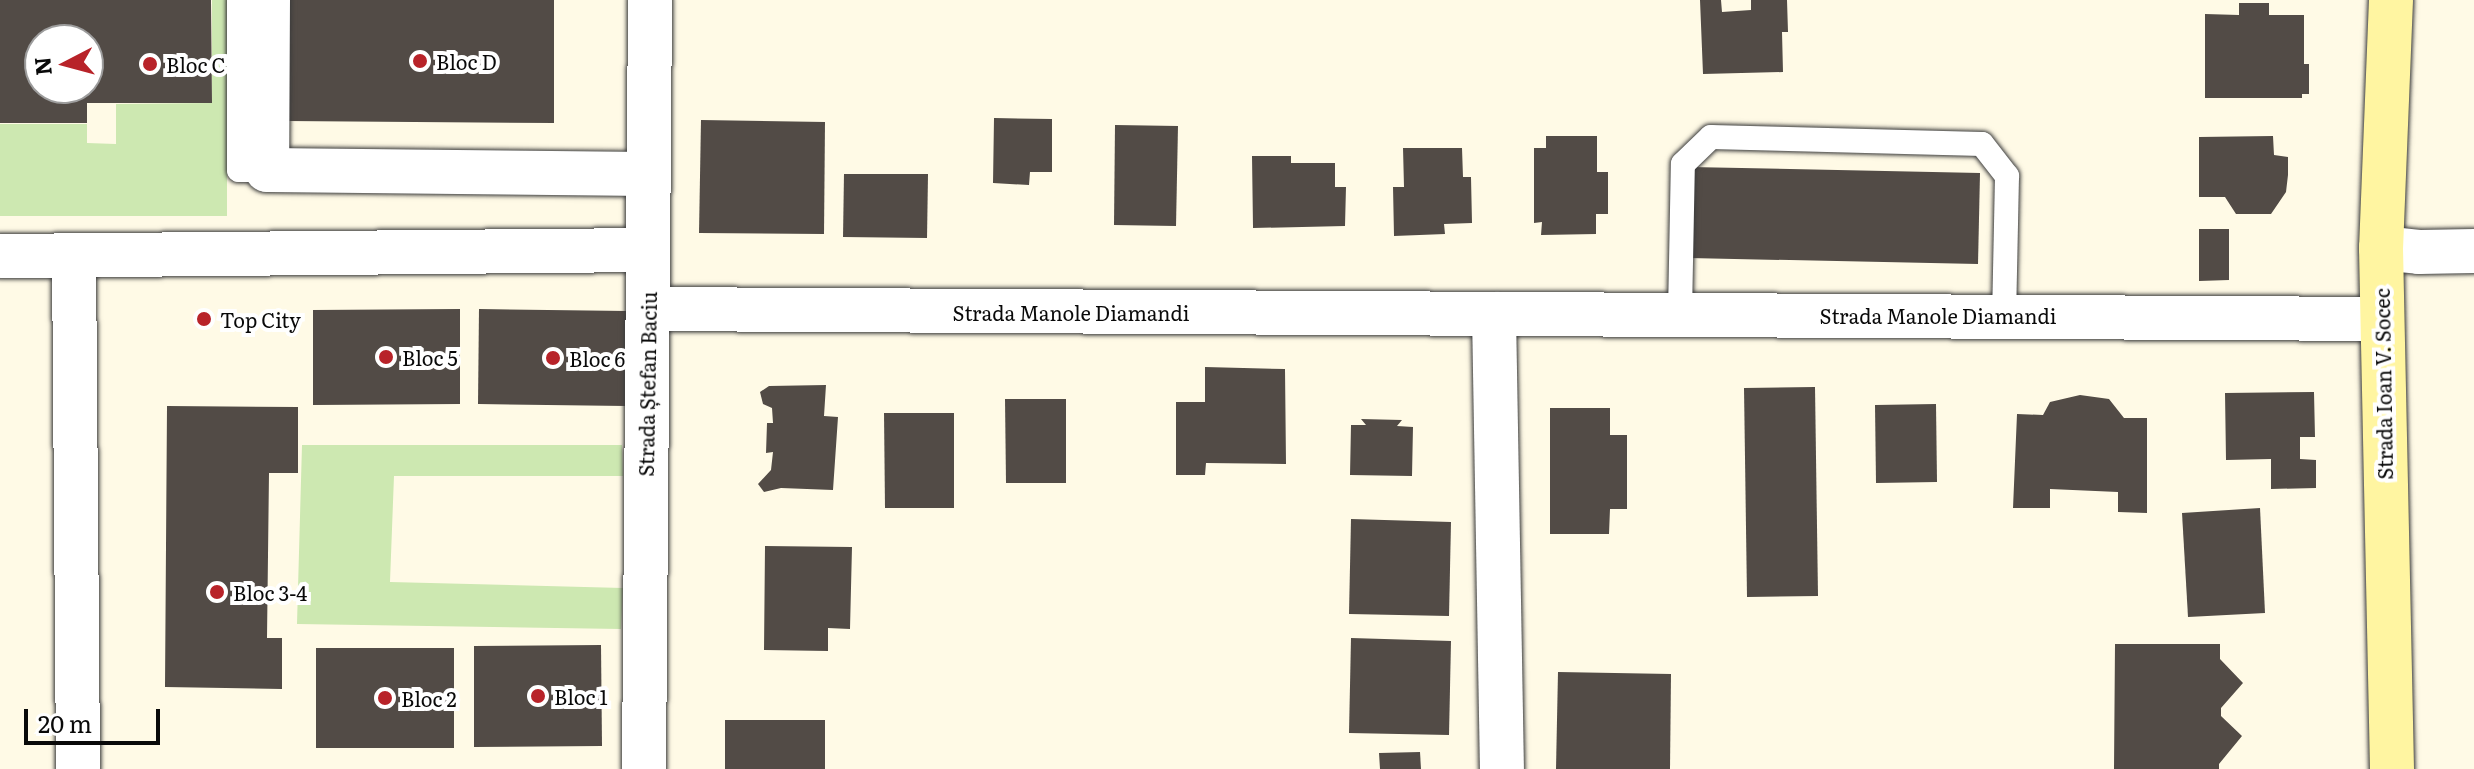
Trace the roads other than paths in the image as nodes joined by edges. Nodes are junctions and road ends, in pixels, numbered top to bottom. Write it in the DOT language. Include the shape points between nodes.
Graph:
graph roads {
  1 [pos="239,0"];
  2 [pos="268,0"];
  3 [pos="650,0"];
  4 [pos="2391,0"];
  5 [pos="267,170"];
  6 [pos="648,174"];
  7 [pos="2381,248"];
  8 [pos="648,250"];
  9 [pos="2474,251"];
  10 [pos="74,255"];
  11 [pos="0,256"];
  12 [pos="648,309"];
  13 [pos="1494,314"];
  14 [pos="1680,314"];
  15 [pos="2004,316"];
  16 [pos="2381,319"];
  17 [pos="78,769"];
  18 [pos="644,769"];
  19 [pos="1502,769"];
  20 [pos="2392,769"];
  1 -- 5 [label="lane" via="239,170"];
  2 -- 5 [label="street"];
  3 -- 6 [label="street, Strada Ștefan Baciu"];
  4 -- 7 [label="street, Strada Ioan V. Socec"];
  5 -- 6 [label="street"];
  6 -- 8 [label="street, Strada Ștefan Baciu"];
  7 -- 9 [label="street"];
  7 -- 16 [label="street, Strada Ioan V. Socec"];
  8 -- 10 [label="street"];
  8 -- 12 [label="street, Strada Ștefan Baciu"];
  10 -- 11 [label="street"];
  10 -- 17 [label="street"];
  12 -- 13 [label="street, Strada Manole Diamandi"];
  12 -- 18 [label="street, Strada Ștefan Baciu"];
  13 -- 14 [label="street, Strada Manole Diamandi"];
  13 -- 19 [label="street"];
  14 -- 15 [label="street, Strada Manole Diamandi"];
  14 -- 15 [label="lane" via="1683,164 1711,137 1982,144 2007,176"];
  15 -- 16 [label="street, Strada Manole Diamandi"];
  16 -- 20 [label="street, Strada Ioan V. Socec"];
}
